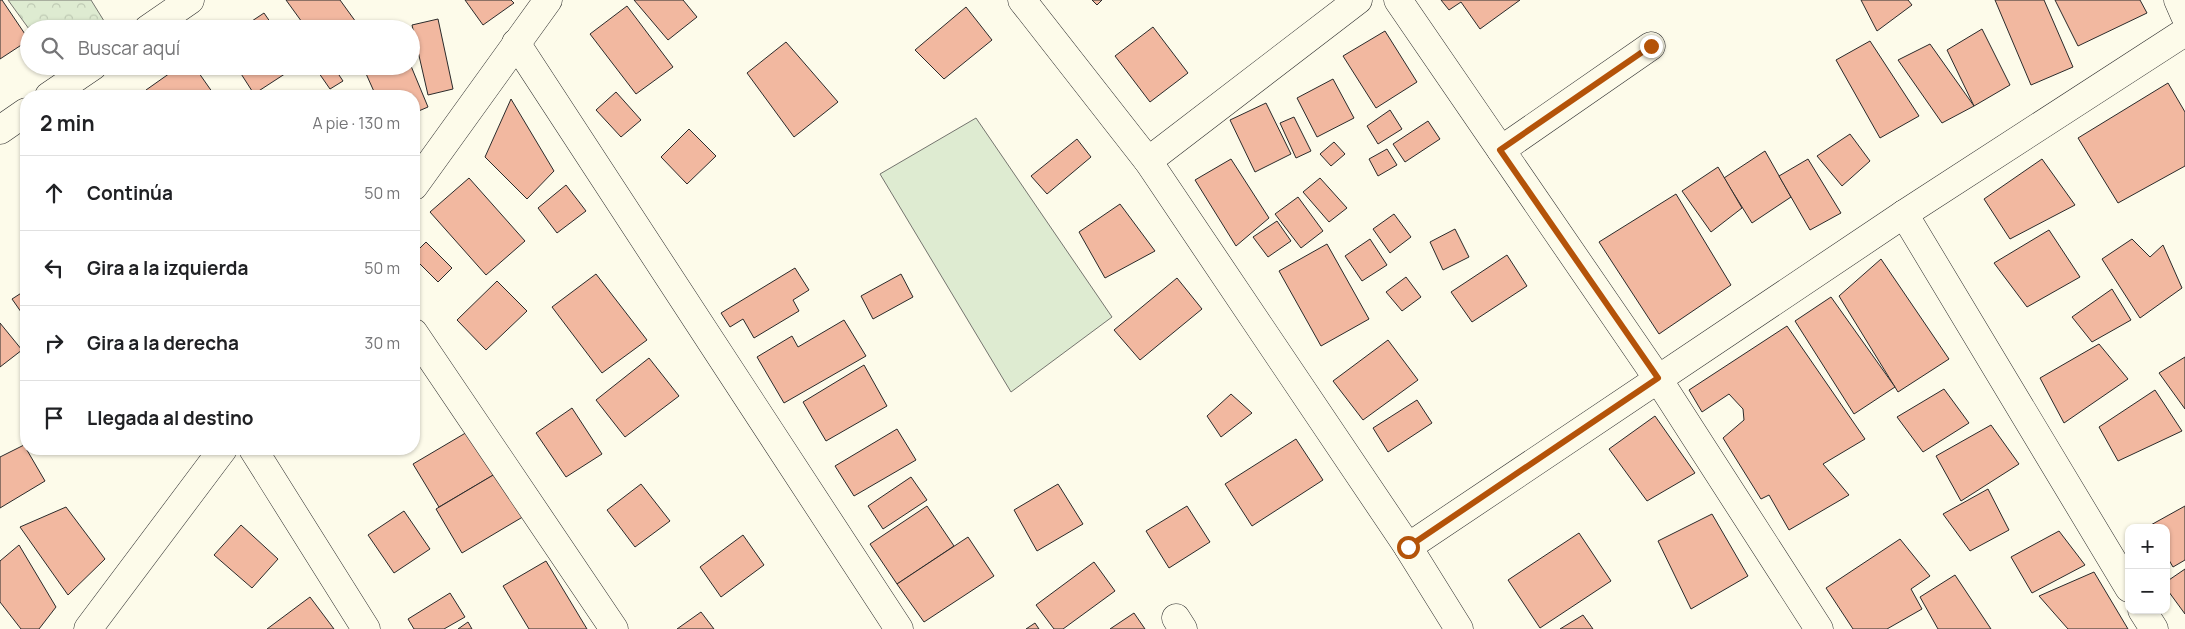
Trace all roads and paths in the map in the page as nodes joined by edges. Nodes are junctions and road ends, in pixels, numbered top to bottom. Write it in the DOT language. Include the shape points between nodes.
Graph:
graph roads {
  1 [pos="190,0"];
  2 [pos="548,0"];
  3 [pos="1022,0"];
  4 [pos="1358,0"];
  5 [pos="1398,0"];
  6 [pos="2178,0"];
  7 [pos="2185,16"];
  8 [pos="161,20"];
  9 [pos="2185,32"];
  10 [pos="516,43"];
  11 [pos="1651,46"];
  12 [pos="80,75"];
  13 [pos="58,90"];
  14 [pos="20,116"];
  15 [pos="0,130"];
  16 [pos="1500,150"];
  17 [pos="1148,161"];
  18 [pos="420,178"];
  19 [pos="1904,214"];
  20 [pos="420,342"];
  21 [pos="1658,378"];
  22 [pos="219,455"];
  23 [pos="257,455"];
  24 [pos="1408,547"];
  25 [pos="2125,581"];
  26 [pos="2145,614"];
  27 [pos="97,625"];
  28 [pos="366,629"];
  29 [pos="614,629"];
  30 [pos="899,629"];
  31 [pos="1459,629"];
  32 [pos="1819,629"];
  33 [pos="2154,629"];
  1 -- 8 [label="street"];
  2 -- 10 [label="street"];
  3 -- 17 [label="street"];
  4 -- 17 [label="street"];
  5 -- 16 [label="street"];
  6 -- 7 [label="street"];
  9 -- 19 [label="street"];
  10 -- 18 [label="street"];
  10 -- 30 [label="street"];
  11 -- 16 [label="street"];
  12 -- 13 [label="street"];
  14 -- 15 [label="street"];
  16 -- 21 [label="street"];
  17 -- 24 [label="street"];
  19 -- 21 [label="street"];
  19 -- 25 [label="street"];
  20 -- 29 [label="street"];
  21 -- 24 [label="street"];
  21 -- 32 [label="street"];
  22 -- 27 [label="street"];
  23 -- 28 [label="street"];
  24 -- 31 [label="street"];
  26 -- 33 [label="street"];
}
